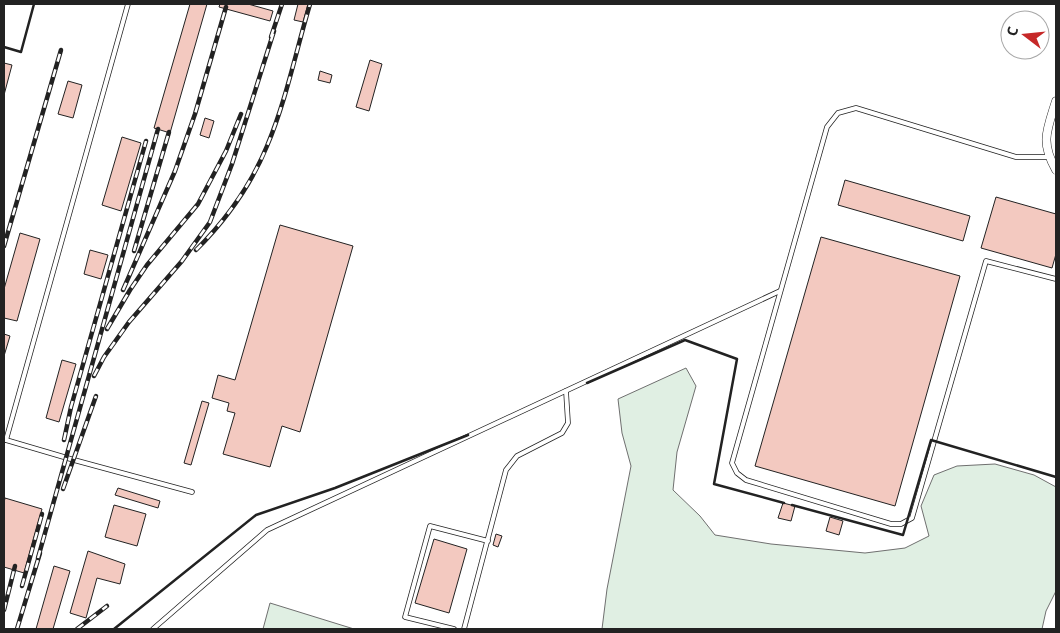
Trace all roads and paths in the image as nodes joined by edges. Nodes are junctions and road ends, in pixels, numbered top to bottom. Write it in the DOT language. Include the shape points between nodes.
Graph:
graph roads {
  1 [pos="128,4"];
  2 [pos="1056,101"];
  3 [pos="1048,156"];
  4 [pos="1056,170"];
  5 [pos="1056,279"];
  6 [pos="780,291"];
  7 [pos="566,391"];
  8 [pos="5,440"];
  9 [pos="192,492"];
  10 [pos="488,541"];
  11 [pos="153,629"];
  12 [pos="454,629"];
  13 [pos="464,629"];
  1 -- 8 [label="lane"];
  2 -- 3 [label="street" via="1046,142"];
  3 -- 4 [label="street"];
  3 -- 6 [label="lane" via="1016,157 856,108 838,113 827,127"];
  5 -- 6 [label="lane" via="986,261 912,518 901,524 891,524 746,480 737,473 732,463"];
  6 -- 7 [label="lane"];
  7 -- 10 [label="lane" via="568,422 562,433 517,456 506,470"];
  7 -- 11 [label="lane" via="267,530"];
  8 -- 9 [label="lane"];
  10 -- 12 [label="lane" via="430,526 405,617"];
  10 -- 13 [label="lane"];
}
